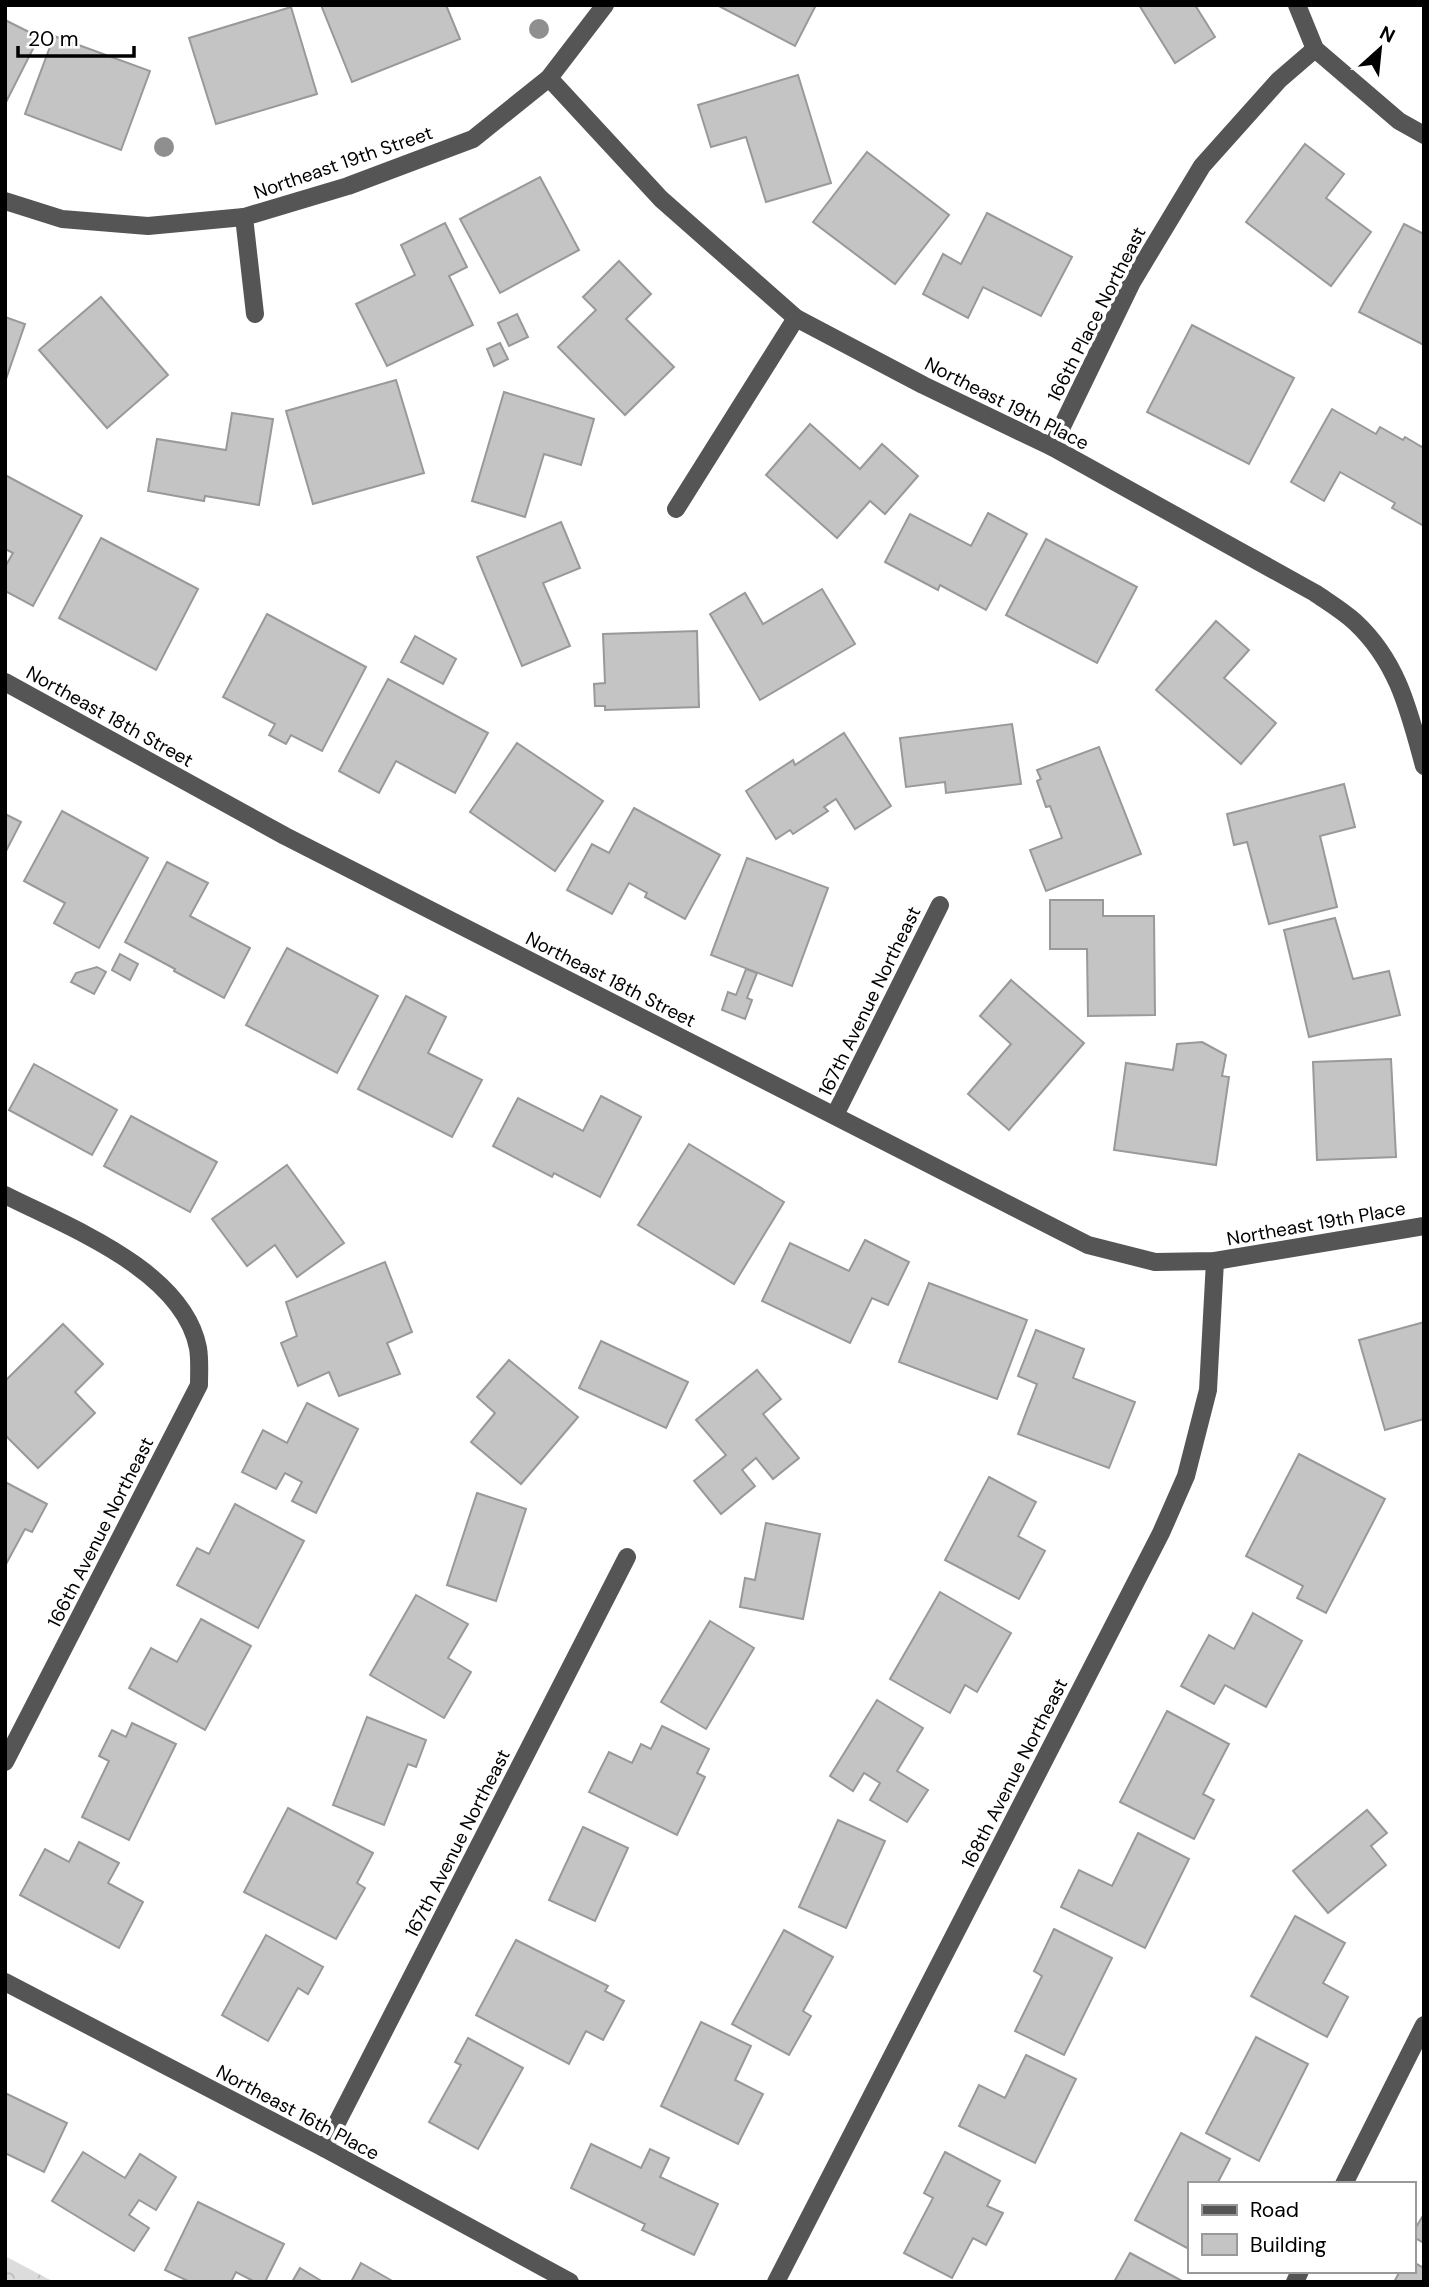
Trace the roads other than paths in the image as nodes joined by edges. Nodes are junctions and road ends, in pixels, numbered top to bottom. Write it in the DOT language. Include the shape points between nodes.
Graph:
graph roads {
  1 [pos="606,5"];
  2 [pos="1297,5"];
  3 [pos="1315,49"];
  4 [pos="549,78"];
  5 [pos="1424,135"];
  6 [pos="5,201"];
  7 [pos="244,217"];
  8 [pos="255,314"];
  9 [pos="796,318"];
  10 [pos="1052,447"];
  11 [pos="676,509"];
  12 [pos="5,682"];
  13 [pos="1424,766"];
  14 [pos="940,905"];
  15 [pos="835,1115"];
  16 [pos="5,1195"];
  17 [pos="1424,1226"];
  18 [pos="1215,1261"];
  19 [pos="627,1557"];
  20 [pos="5,1762"];
  21 [pos="5,1982"];
  22 [pos="1424,2025"];
  23 [pos="324,2148"];
  24 [pos="1345,2182"];
  25 [pos="570,2282"];
  26 [pos="776,2282"];
  1 -- 4 [label="street, Northeast 19th Street"];
  2 -- 3 [label="street"];
  3 -- 5 [label="street" via="1399,121"];
  3 -- 10 [label="street, 166th Place Northeast" via="1279,80 1202,166 1132,282"];
  4 -- 7 [label="street, Northeast 19th Street" via="473,139 348,186"];
  4 -- 9 [label="street, Northeast 19th Place" via="661,199"];
  6 -- 7 [label="street, Northeast 19th Street" via="62,219 148,226"];
  7 -- 8 [label="street"];
  9 -- 10 [label="street, Northeast 19th Place"];
  9 -- 11 [label="street"];
  10 -- 13 [label="street, Northeast 19th Place" via="1315,593 1354,620 1383,653 1405,696"];
  12 -- 15 [label="street, Northeast 18th Street" via="285,836"];
  14 -- 15 [label="street, 167th Avenue Northeast"];
  15 -- 18 [label="street, Northeast 18th Street" via="1088,1245 1155,1262"];
  16 -- 20 [label="street, 166th Avenue Northeast" via="125,1257 160,1284 186,1316 198,1347 199,1385"];
  17 -- 18 [label="street, Northeast 19th Place"];
  18 -- 26 [label="street, 168th Avenue Northeast" via="1209,1391 1186,1476 1161,1533"];
  19 -- 23 [label="street, 167th Avenue Northeast"];
  21 -- 23 [label="street, Northeast 16th Place"];
  22 -- 24 [label="street"];
  23 -- 25 [label="street, Northeast 16th Place"];
}
